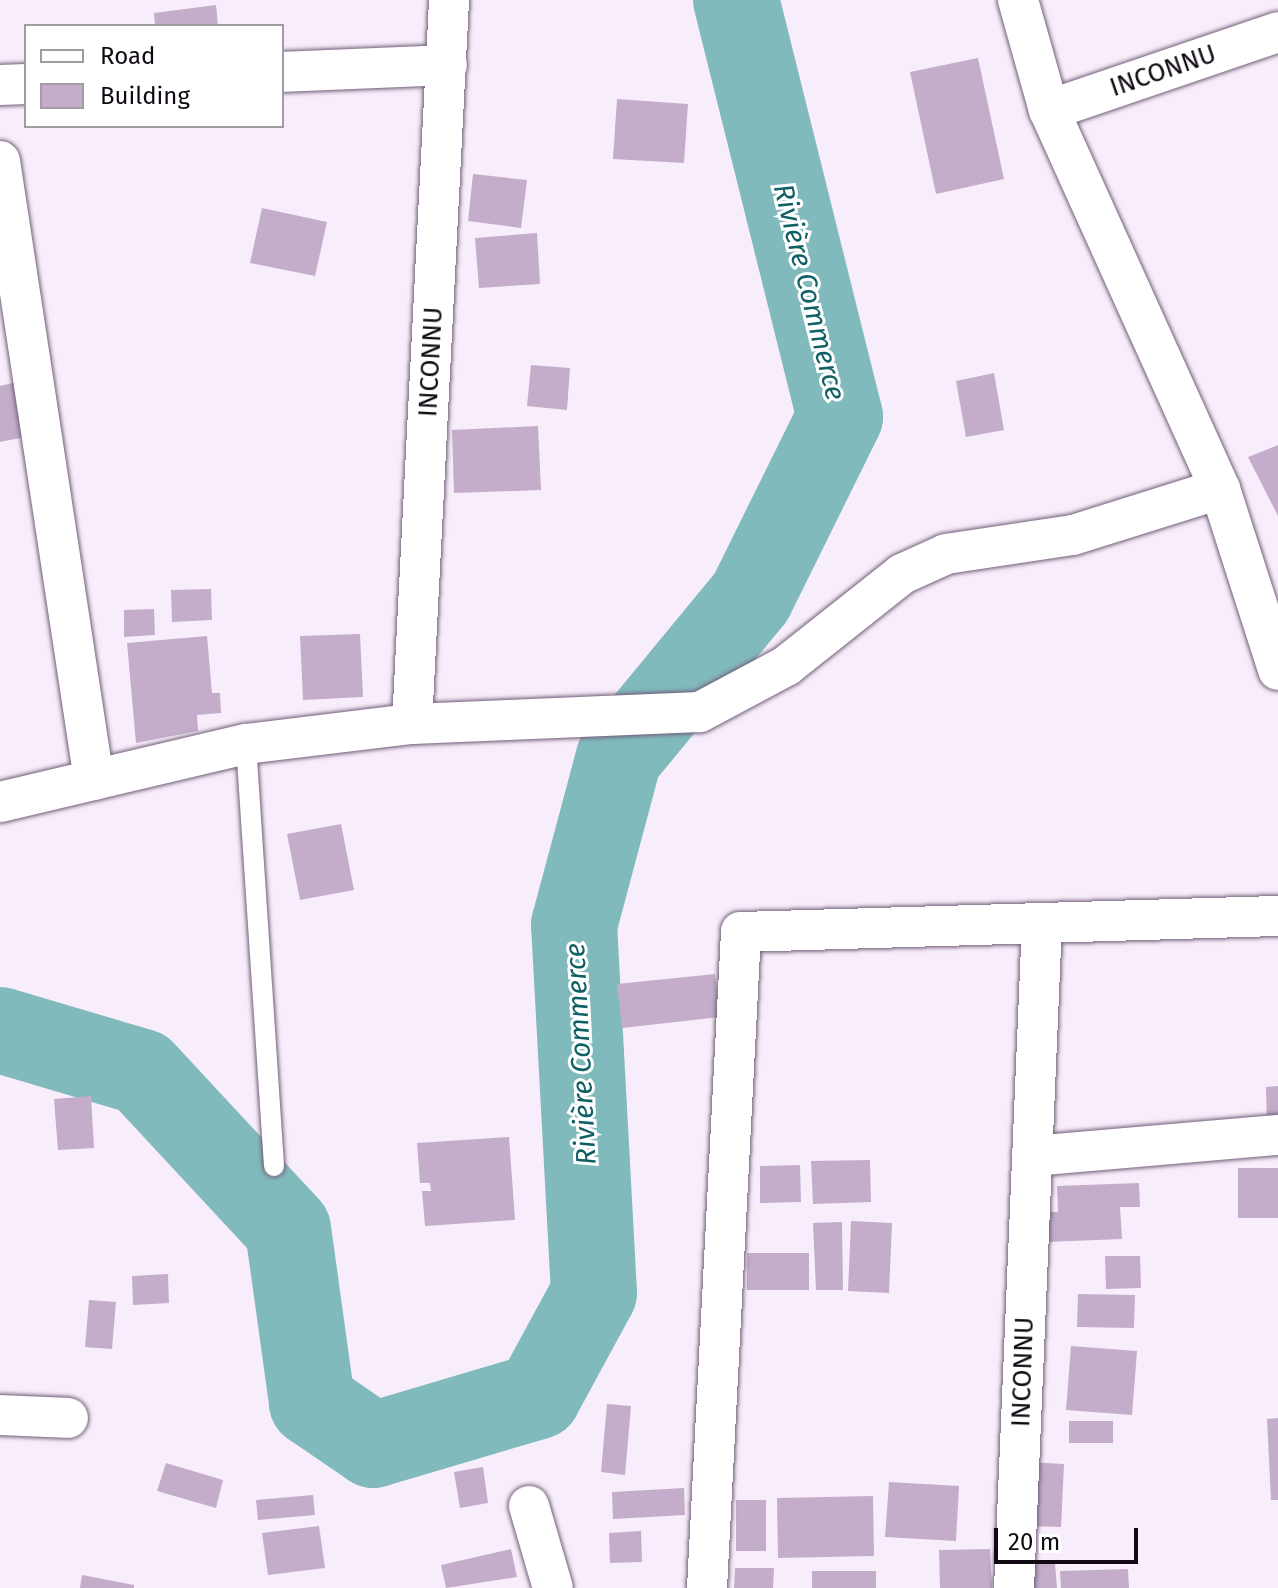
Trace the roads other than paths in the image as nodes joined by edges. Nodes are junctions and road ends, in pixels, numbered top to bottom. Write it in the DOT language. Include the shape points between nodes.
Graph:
graph roads {
  1 [pos="449,0"];
  2 [pos="1018,0"];
  3 [pos="1278,32"];
  4 [pos="447,65"];
  5 [pos="284,72"];
  6 [pos="24,84"];
  7 [pos="0,85"];
  8 [pos="1049,110"];
  9 [pos="0,161"];
  10 [pos="1220,489"];
  11 [pos="1278,670"];
  12 [pos="412,724"];
  13 [pos="246,744"];
  14 [pos="94,780"];
  15 [pos="0,802"];
  16 [pos="1278,916"];
  17 [pos="1042,924"];
  18 [pos="1278,1135"];
  19 [pos="1032,1156"];
  20 [pos="274,1166"];
  21 [pos="0,1415"];
  22 [pos="68,1418"];
  23 [pos="529,1506"];
  24 [pos="553,1588"];
  25 [pos="707,1588"];
  26 [pos="1014,1588"];
  1 -- 4 [label="street, INCONNU"];
  2 -- 8 [label="street"];
  3 -- 8 [label="street, INCONNU"];
  4 -- 5 [label="street"];
  4 -- 12 [label="street, INCONNU"];
  6 -- 7 [label="street"];
  8 -- 10 [label="street"];
  9 -- 14 [label="street"];
  10 -- 11 [label="street"];
  10 -- 12 [label="street" via="1073,535 946,554 902,574 786,666 700,712"];
  12 -- 13 [label="street"];
  13 -- 14 [label="street"];
  13 -- 20 [label="lane"];
  14 -- 15 [label="street"];
  16 -- 17 [label="street"];
  17 -- 19 [label="street, INCONNU"];
  17 -- 25 [label="street" via="741,932"];
  18 -- 19 [label="street"];
  19 -- 26 [label="street, INCONNU"];
  21 -- 22 [label="street"];
  23 -- 24 [label="street"];
}
